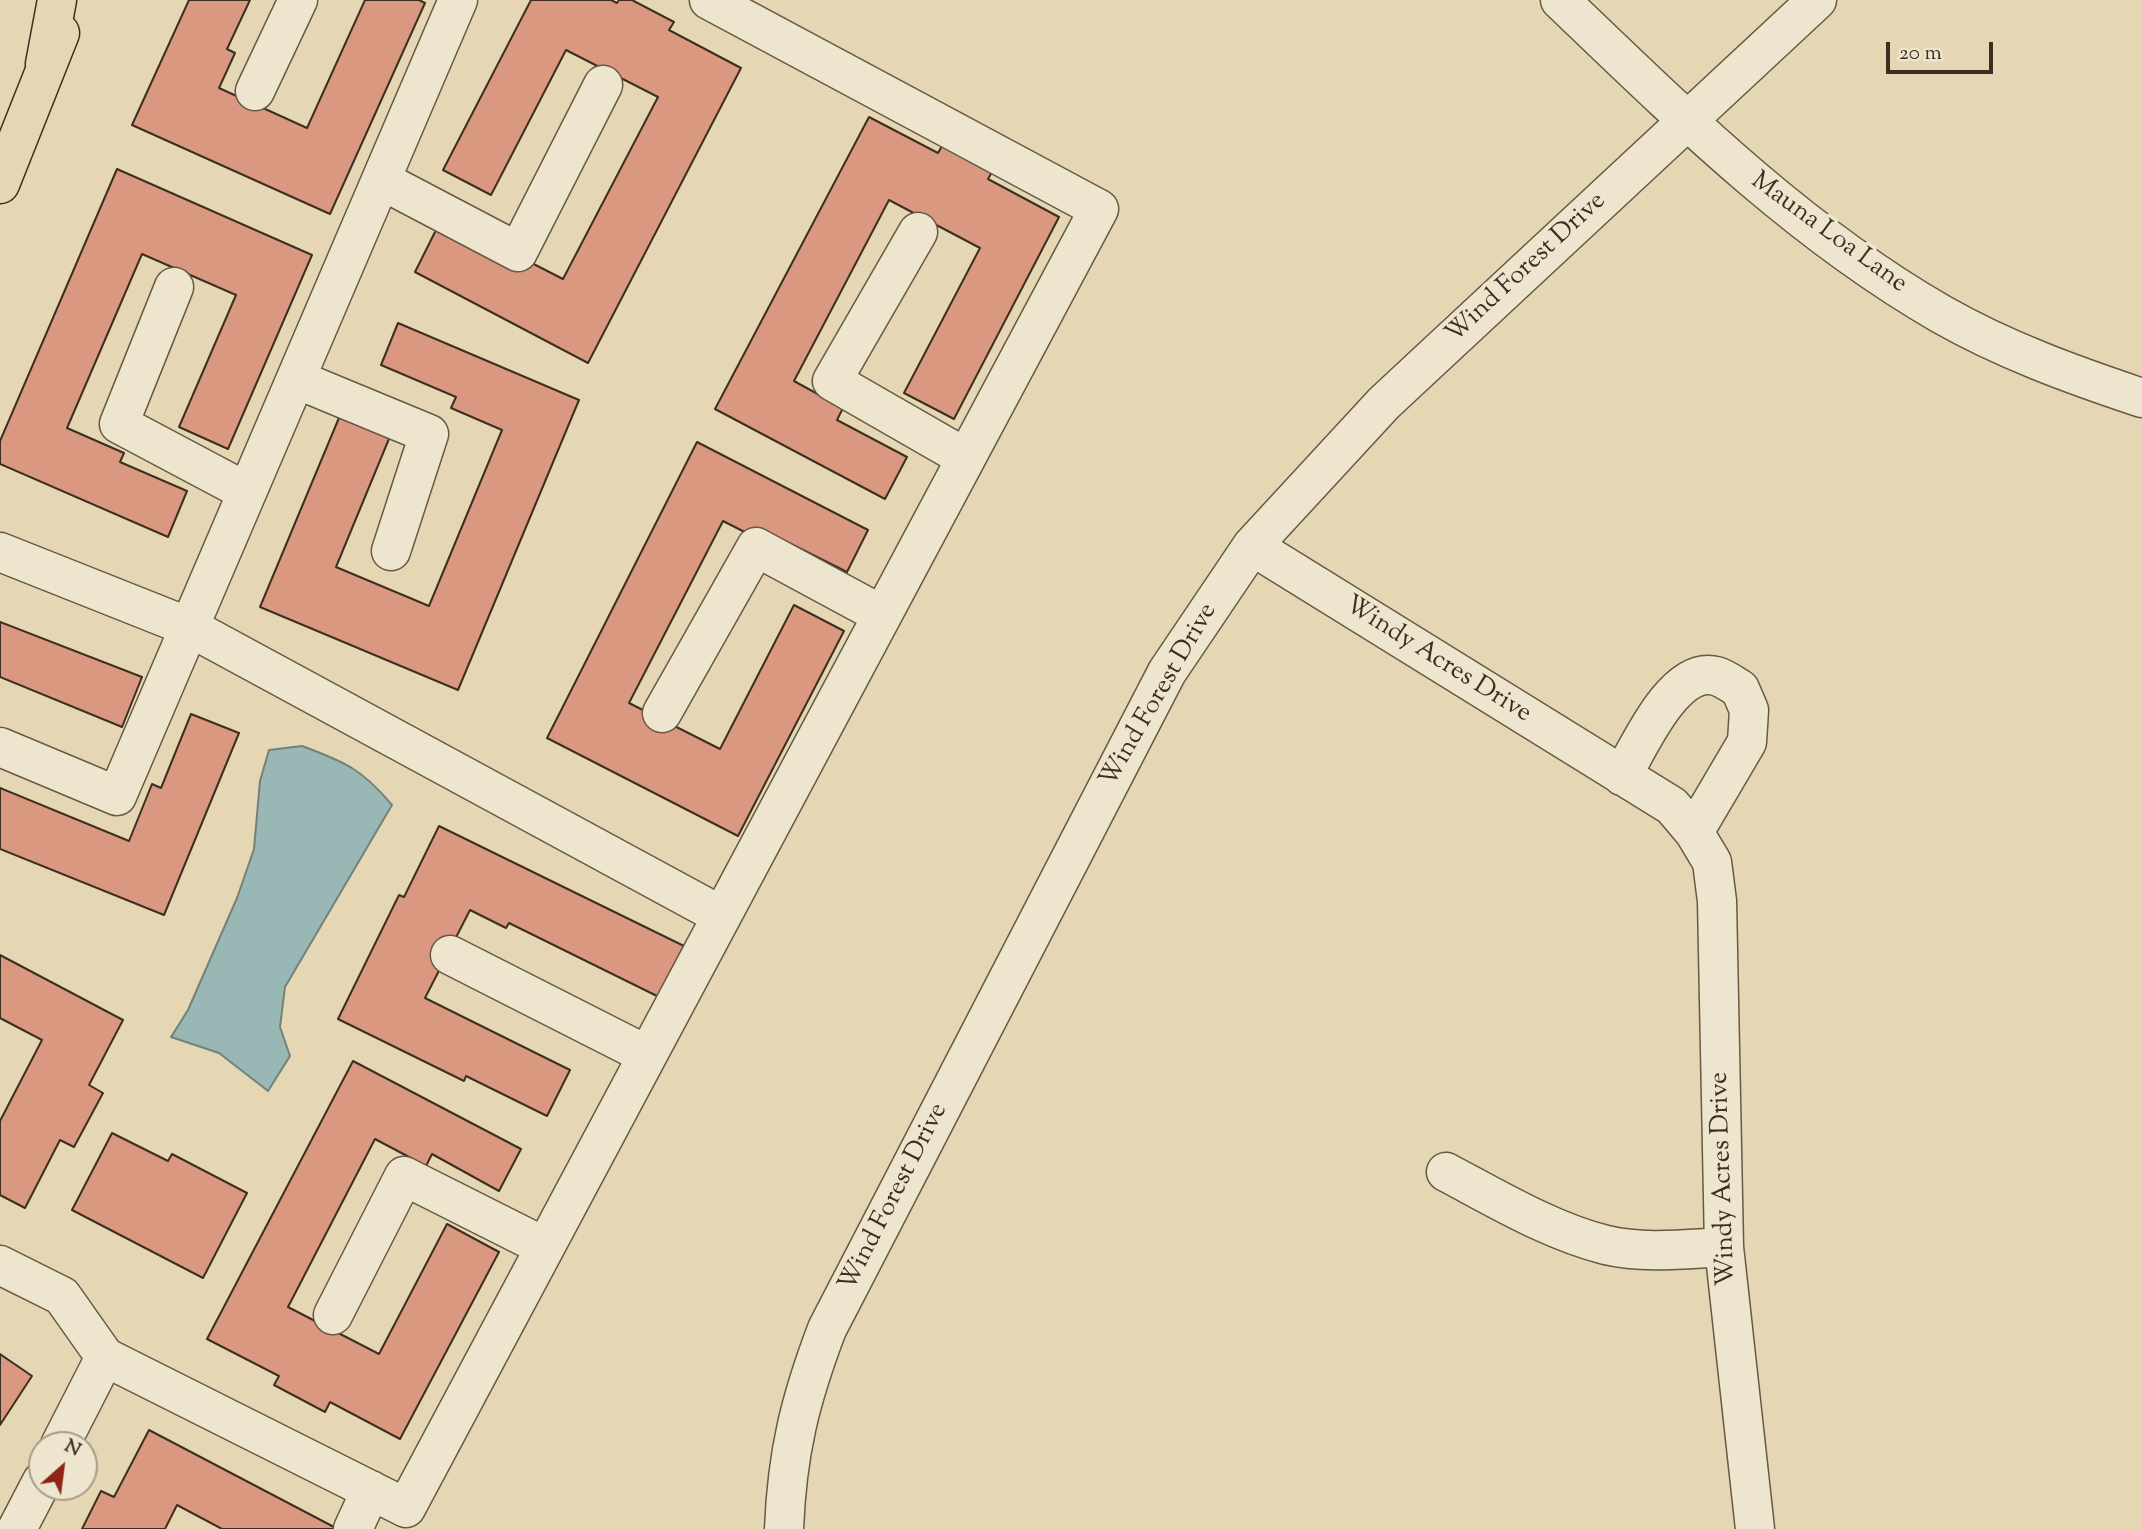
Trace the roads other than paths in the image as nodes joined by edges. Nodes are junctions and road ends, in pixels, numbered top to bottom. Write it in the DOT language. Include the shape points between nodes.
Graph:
graph roads {
  1 [pos="57,0"];
  2 [pos="75,0"];
  3 [pos="298,0"];
  4 [pos="458,0"];
  5 [pos="709,0"];
  6 [pos="1560,0"];
  7 [pos="1817,0"];
  8 [pos="45,64"];
  9 [pos="603,85"];
  10 [pos="255,92"];
  11 [pos="1686,121"];
  12 [pos="381,180"];
  13 [pos="0,184"];
  14 [pos="918,232"];
  15 [pos="174,287"];
  16 [pos="296,379"];
  17 [pos="2142,398"];
  18 [pos="966,458"];
  19 [pos="247,492"];
  20 [pos="1252,546"];
  21 [pos="391,551"];
  22 [pos="0,552"];
  23 [pos="883,615"];
  24 [pos="189,627"];
  25 [pos="662,713"];
  26 [pos="0,747"];
  27 [pos="1622,776"];
  28 [pos="1694,832"];
  29 [pos="722,916"];
  30 [pos="450,956"];
  31 [pos="647,1055"];
  32 [pos="1446,1172"];
  33 [pos="545,1247"];
  34 [pos="1724,1247"];
  35 [pos="0,1265"];
  36 [pos="333,1315"];
  37 [pos="105,1357"];
  38 [pos="67,1431"];
  39 [pos="371,1490"];
  40 [pos="31,1501"];
  41 [pos="17,1529"];
  42 [pos="353,1529"];
  43 [pos="784,1529"];
  44 [pos="1755,1529"];
  1 -- 8 [label="main road"];
  2 -- 8 [label="main road"];
  3 -- 10 [label="street"];
  4 -- 12 [label="street"];
  5 -- 18 [label="street" via="1100,209"];
  6 -- 11 [label="street, Mauna Loa Lane"];
  7 -- 11 [label="street, Wind Forest Drive"];
  8 -- 13 [label="main road"];
  9 -- 12 [label="street" via="518,252"];
  11 -- 17 [label="street, Mauna Loa Lane" via="1779,203 1865,266 1942,314 2014,351"];
  11 -- 20 [label="street, Wind Forest Drive" via="1384,402"];
  12 -- 16 [label="street"];
  14 -- 18 [label="street" via="832,381"];
  15 -- 19 [label="street" via="119,424"];
  16 -- 19 [label="street"];
  16 -- 21 [label="street" via="429,434"];
  18 -- 23 [label="street"];
  19 -- 24 [label="street"];
  20 -- 27 [label="street, Windy Acres Drive"];
  20 -- 43 [label="street, Wind Forest Drive" via="1167,672 828,1329 794,1428"];
  22 -- 24 [label="street"];
  23 -- 25 [label="street" via="756,547"];
  23 -- 29 [label="street"];
  24 -- 26 [label="street" via="117,796"];
  24 -- 29 [label="street"];
  27 -- 28 [label="street, Windy Acres Drive" via="1672,806"];
  27 -- 28 [label="street" via="1668,697 1688,680 1714,675 1740,689 1749,710 1747,742"];
  28 -- 34 [label="street, Windy Acres Drive" via="1712,862 1717,901"];
  29 -- 31 [label="street"];
  30 -- 31 [label="street"];
  31 -- 33 [label="street"];
  32 -- 34 [label="street" via="1545,1223 1607,1245 1651,1250"];
  33 -- 36 [label="street" via="404,1175"];
  33 -- 39 [label="street" via="406,1508"];
  34 -- 44 [label="street, Windy Acres Drive"];
  35 -- 37 [label="street" via="62,1296"];
  37 -- 38 [label="street"];
  37 -- 39 [label="street"];
  39 -- 42 [label="street"];
  40 -- 41 [label="street"];
}
